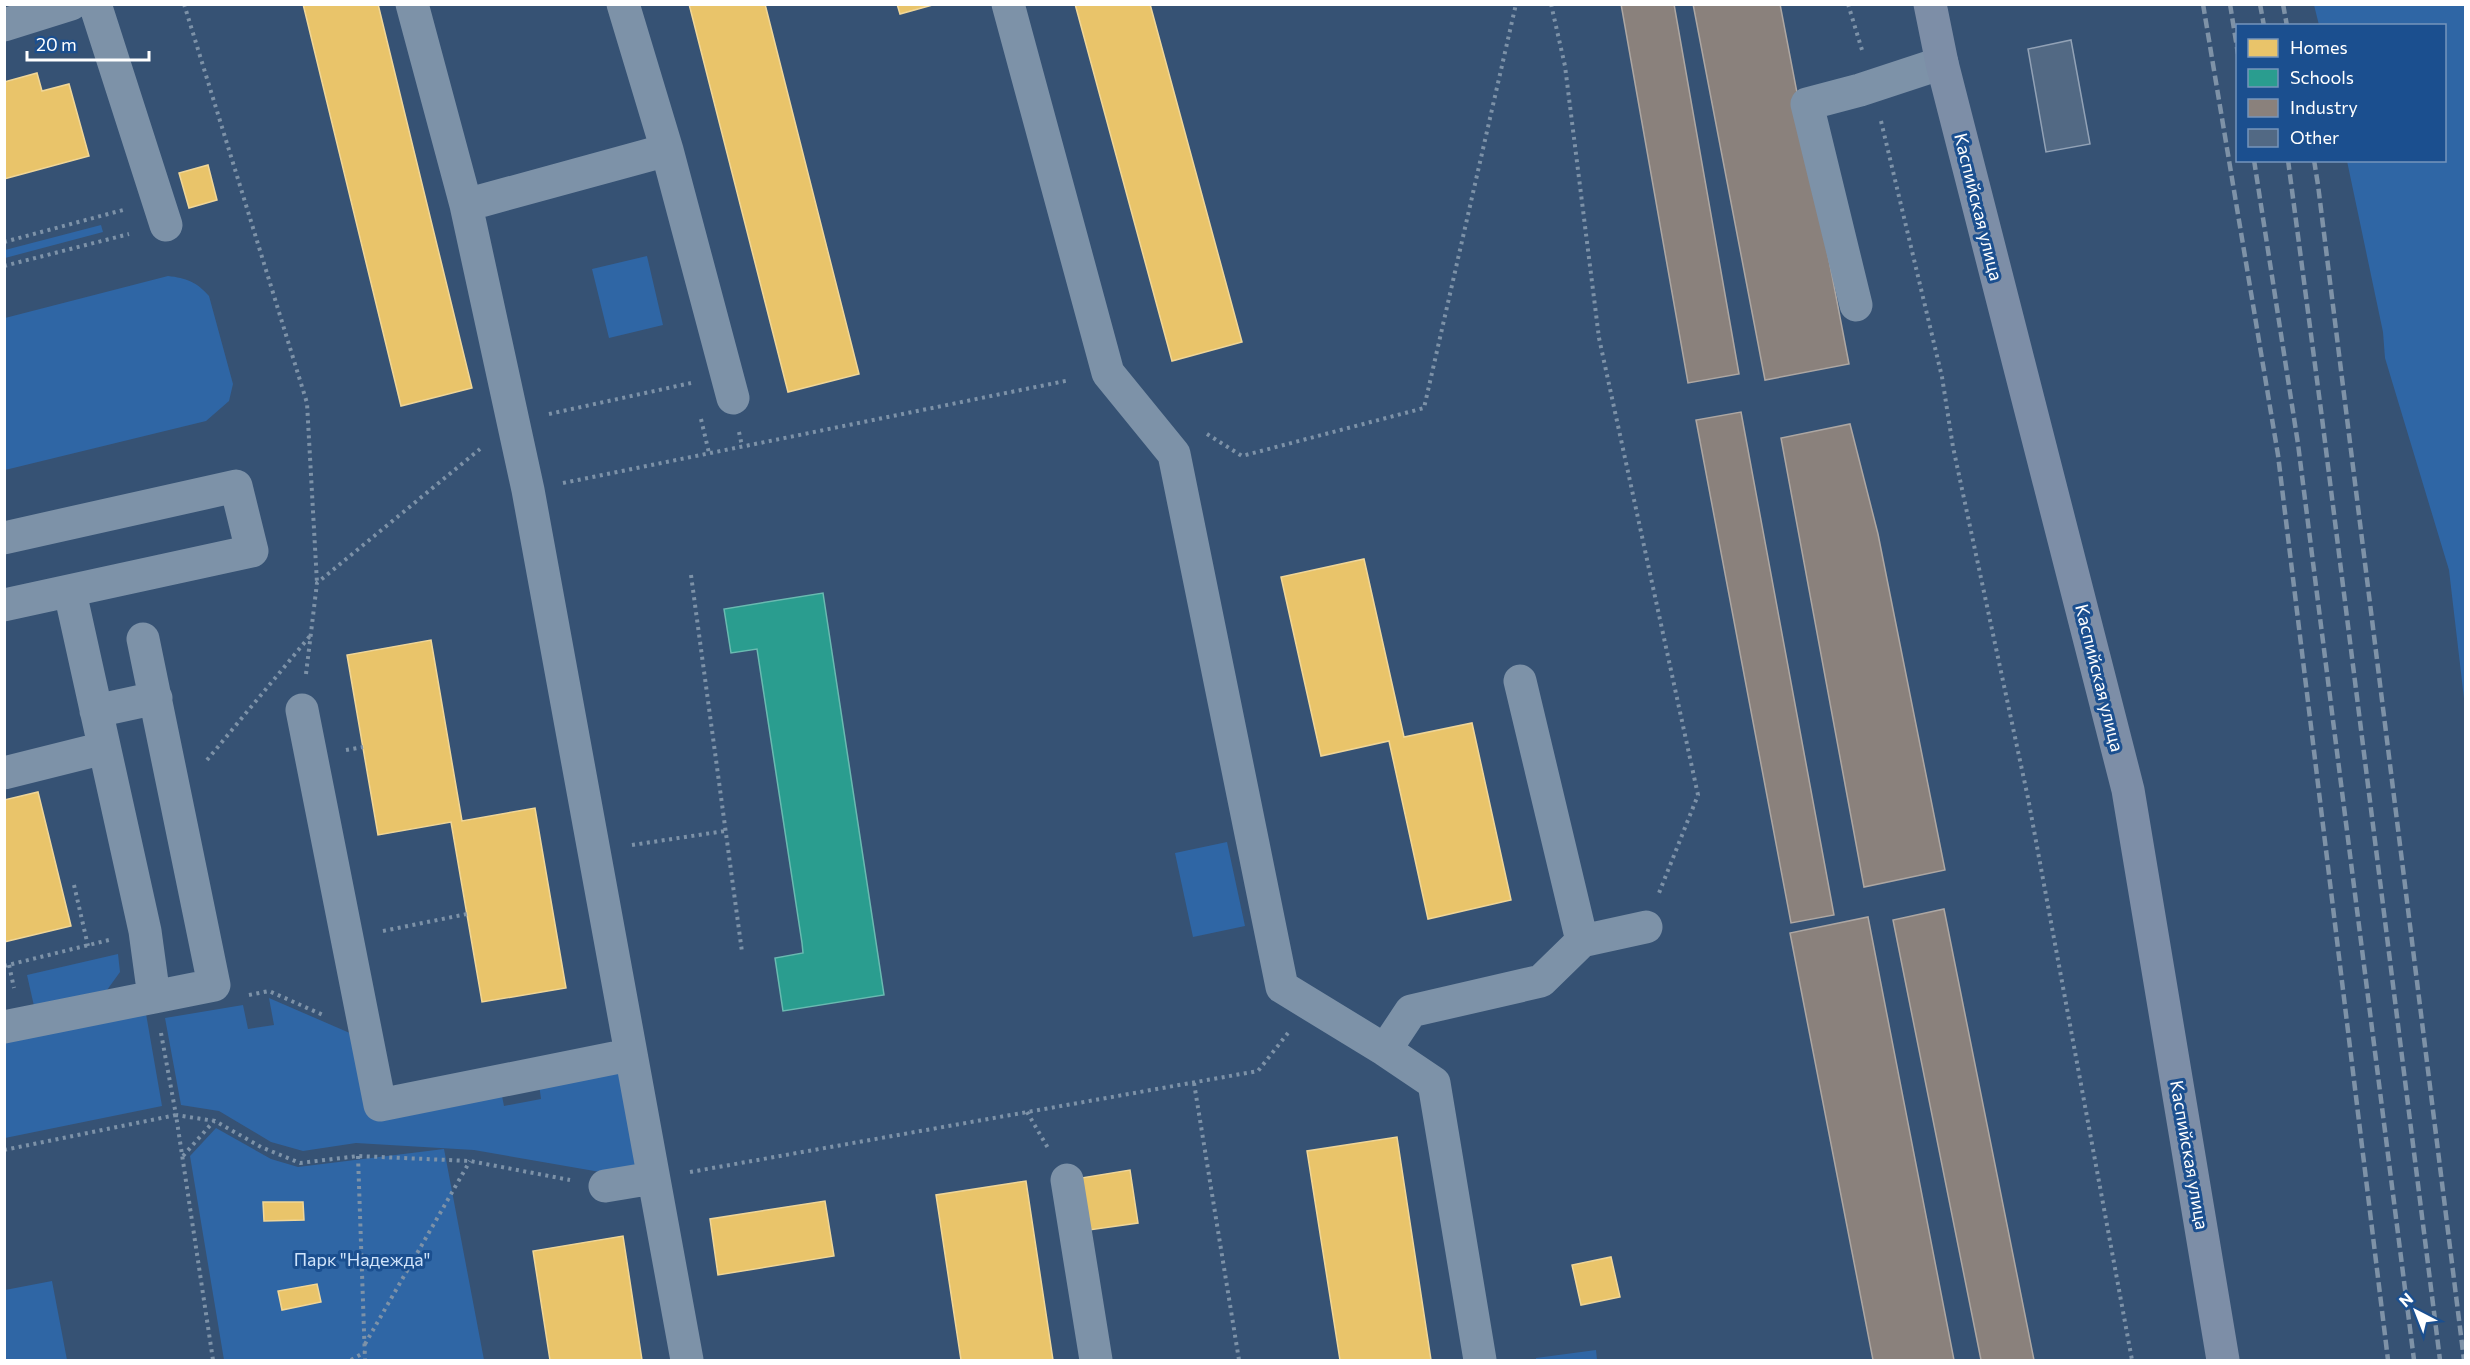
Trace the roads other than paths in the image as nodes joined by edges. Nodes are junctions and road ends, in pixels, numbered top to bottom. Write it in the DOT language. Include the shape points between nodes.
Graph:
graph roads {
  1 [pos="71,4"];
  2 [pos="95,4"];
  3 [pos="412,4"];
  4 [pos="623,4"];
  5 [pos="1008,4"];
  6 [pos="1930,4"];
  7 [pos="4,25"];
  8 [pos="1942,63"];
  9 [pos="667,150"];
  10 [pos="466,205"];
  11 [pos="162,212"];
  12 [pos="1856,305"];
  13 [pos="730,387"];
  14 [pos="4,538"];
  15 [pos="70,592"];
  16 [pos="4,605"];
  17 [pos="143,639"];
  18 [pos="1520,681"];
  19 [pos="156,698"];
  20 [pos="302,710"];
  21 [pos="96,711"];
  22 [pos="104,748"];
  23 [pos="4,773"];
  24 [pos="1646,927"];
  25 [pos="1582,941"];
  26 [pos="154,997"];
  27 [pos="4,1027"];
  28 [pos="1385,1050"];
  29 [pos="629,1055"];
  30 [pos="1059,1166"];
  31 [pos="653,1178"];
  32 [pos="605,1186"];
  33 [pos="687,1360"];
  34 [pos="1096,1360"];
  35 [pos="1480,1360"];
  36 [pos="2223,1360"];
  1 -- 7 [label="lane"];
  2 -- 11 [label="lane"];
  3 -- 10 [label="lane"];
  4 -- 9 [label="lane"];
  5 -- 28 [label="lane" via="1108,373 1174,454 1282,987"];
  6 -- 8 [label="main road, Каспийская улица"];
  8 -- 12 [label="lane" via="1808,104"];
  8 -- 36 [label="main road, Каспийская улица" via="2127,790"];
  9 -- 10 [label="lane"];
  9 -- 13 [label="lane"];
  10 -- 29 [label="lane" via="528,490"];
  14 -- 15 [label="lane" via="236,486 252,551"];
  15 -- 16 [label="lane"];
  15 -- 21 [label="lane"];
  17 -- 19 [label="lane"];
  18 -- 25 [label="lane"];
  19 -- 21 [label="lane"];
  19 -- 26 [label="lane" via="214,985"];
  20 -- 29 [label="lane" via="380,1105"];
  21 -- 22 [label="lane"];
  22 -- 23 [label="lane"];
  22 -- 26 [label="lane" via="145,931"];
  24 -- 25 [label="lane"];
  25 -- 28 [label="lane" via="1541,981 1411,1011"];
  26 -- 27 [label="lane"];
  28 -- 35 [label="lane" via="1434,1083"];
  29 -- 31 [label="lane"];
  30 -- 34 [label="lane"];
  31 -- 32 [label="lane"];
  31 -- 33 [label="lane"];
}
